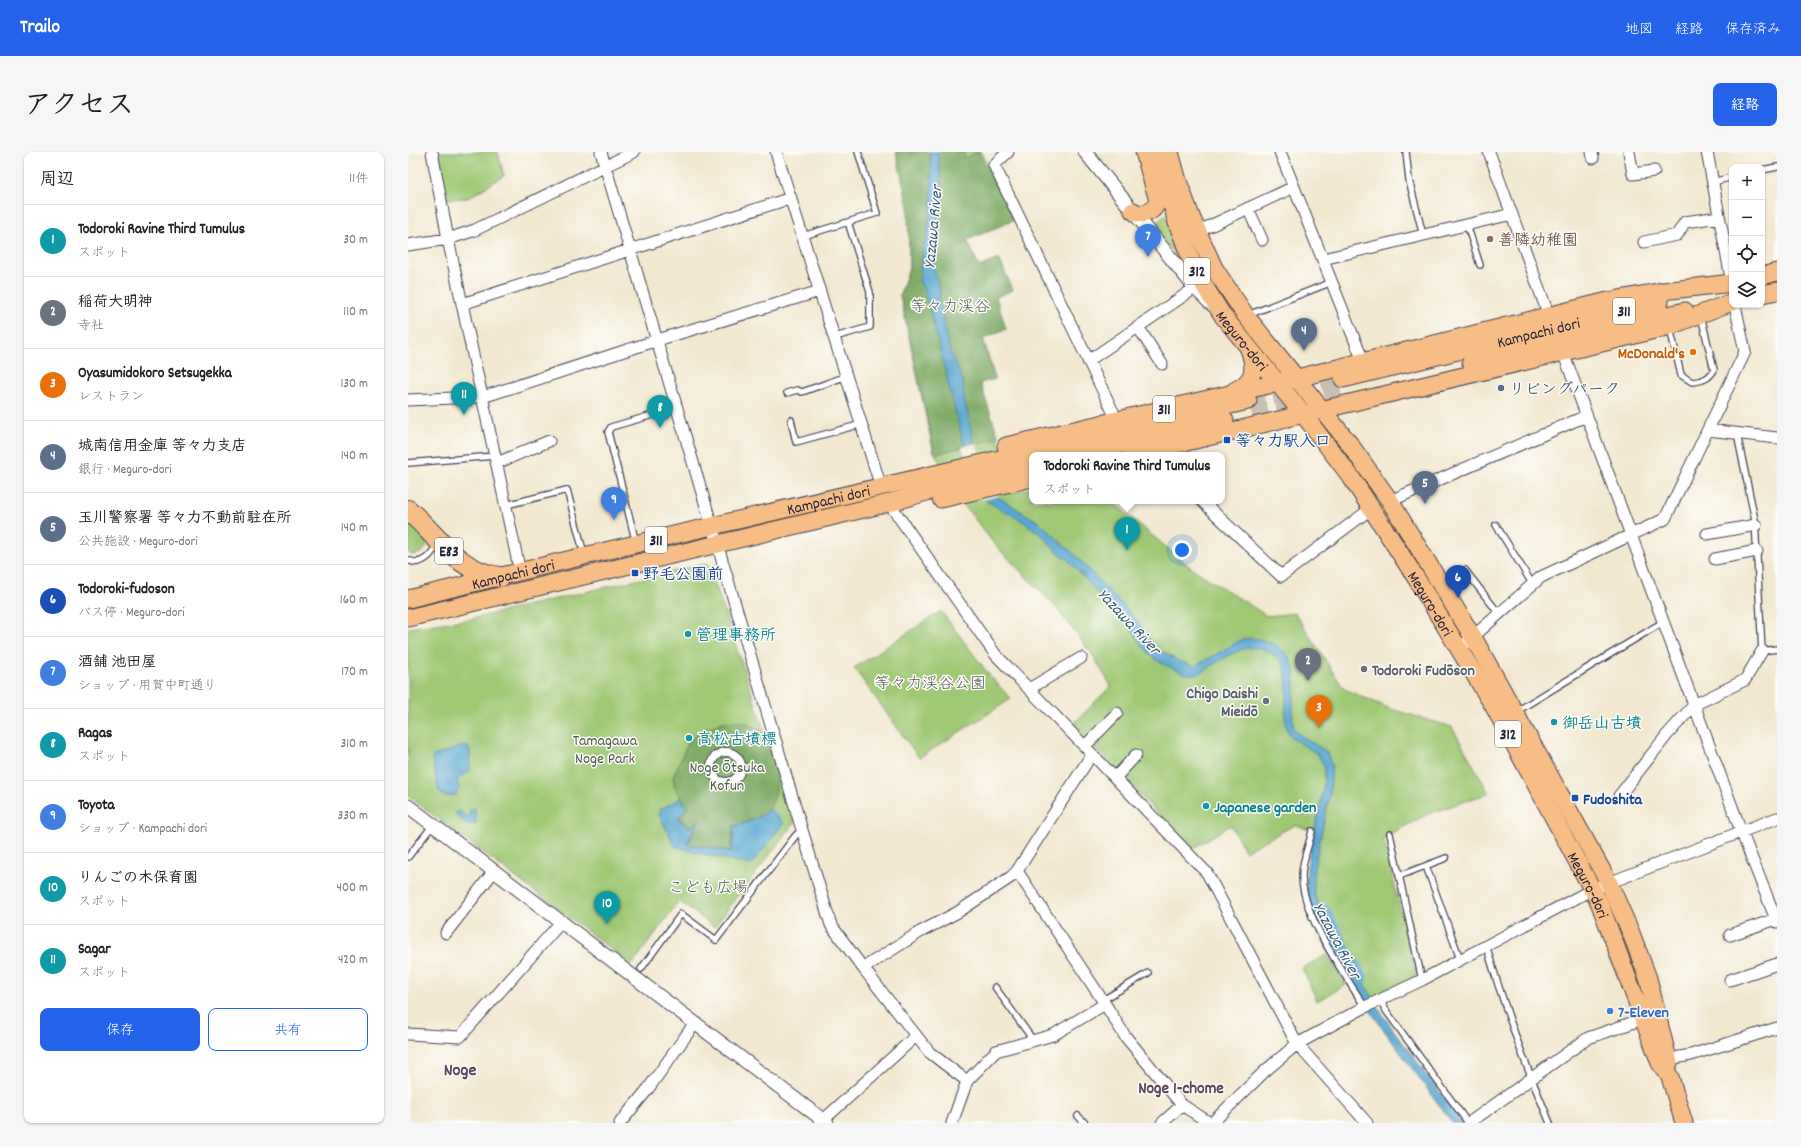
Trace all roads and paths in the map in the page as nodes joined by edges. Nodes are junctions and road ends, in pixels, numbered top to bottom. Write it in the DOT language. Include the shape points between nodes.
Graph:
graph roads {
  1 [pos="432,152"];
  2 [pos="601,152"];
  3 [pos="634,152"];
  4 [pos="776,152"];
  5 [pos="858,152"];
  6 [pos="1008,152"];
  7 [pos="1085,152"];
  8 [pos="1144,152"];
  9 [pos="1158,152"];
  10 [pos="1170,152"];
  11 [pos="1179,152"];
  12 [pos="1280,152"];
  13 [pos="1406,152"];
  14 [pos="1489,152"];
  15 [pos="1629,152"];
  16 [pos="1707,152"];
  17 [pos="605,166"];
  18 [pos="1777,167"];
  19 [pos="1765,169"];
  20 [pos="1654,171"];
  21 [pos="1729,178"];
  22 [pos="1712,182"];
  23 [pos="1294,187"];
  24 [pos="1160,188"];
  25 [pos="791,198"];
  26 [pos="1186,203"];
  27 [pos="1248,208"];
  28 [pos="1133,211"];
  29 [pos="1512,214"];
  30 [pos="1719,217"];
  31 [pos="848,222"];
  32 [pos="1467,224"];
  33 [pos="1197,232"];
  34 [pos="1423,235"];
  35 [pos="803,236"];
  36 [pos="448,239"];
  37 [pos="1262,240"];
  38 [pos="1644,242"];
  39 [pos="408,245"];
  40 [pos="630,250"];
  41 [pos="1322,259"];
  42 [pos="1480,265"];
  43 [pos="1730,272"];
  44 [pos="1777,272"];
  45 [pos="1765,275"];
  46 [pos="1332,282"];
  47 [pos="1729,283"];
  48 [pos="1729,284"];
  49 [pos="1195,288"];
  50 [pos="820,291"];
  51 [pos="1777,291"];
  52 [pos="1765,293"];
  53 [pos="1729,303"];
  54 [pos="1729,303"];
  55 [pos="462,304"];
  56 [pos="1736,308"];
  57 [pos="1701,314"];
  58 [pos="1223,316"];
  59 [pos="1246,316"];
  60 [pos="1549,316"];
  61 [pos="1670,326"];
  62 [pos="1138,327"];
  63 [pos="835,338"];
  64 [pos="658,340"];
  65 [pos="1248,346"];
  66 [pos="1562,352"];
  67 [pos="1088,361"];
  68 [pos="1363,361"];
  69 [pos="1162,364"];
  70 [pos="847,376"];
  71 [pos="1295,378"];
  72 [pos="1277,383"];
  73 [pos="787,393"];
  74 [pos="1230,393"];
  75 [pos="482,396"];
  76 [pos="408,400"];
  77 [pos="677,408"];
  78 [pos="1321,410"];
  79 [pos="1303,414"];
  80 [pos="1586,416"];
  81 [pos="791,420"];
  82 [pos="1116,420"];
  83 [pos="862,424"];
  84 [pos="1708,430"];
  85 [pos="1737,434"];
  86 [pos="1777,438"];
  87 [pos="1054,440"];
  88 [pos="549,441"];
  89 [pos="1086,452"];
  90 [pos="1156,452"];
  91 [pos="496,459"];
  92 [pos="408,463"];
  93 [pos="1029,466"];
  94 [pos="1029,478"];
  95 [pos="942,480"];
  96 [pos="882,487"];
  97 [pos="1390,501"];
  98 [pos="889,503"];
  99 [pos="1205,504"];
  100 [pos="506,505"];
  101 [pos="1372,508"];
  102 [pos="408,510"];
  103 [pos="1496,525"];
  104 [pos="1756,525"];
  105 [pos="712,526"];
  106 [pos="1707,534"];
  107 [pos="1630,536"];
  108 [pos="439,540"];
  109 [pos="636,544"];
  110 [pos="717,544"];
  111 [pos="1757,551"];
  112 [pos="584,556"];
  113 [pos="1715,559"];
  114 [pos="408,560"];
  115 [pos="520,572"];
  116 [pos="500,577"];
  117 [pos="1533,585"];
  118 [pos="1444,587"];
  119 [pos="408,599"];
  120 [pos="1500,615"];
  121 [pos="408,618"];
  122 [pos="1663,622"];
  123 [pos="1474,636"];
  124 [pos="1459,649"];
  125 [pos="1777,649"];
  126 [pos="1762,650"];
  127 [pos="1081,658"];
  128 [pos="1029,689"];
  129 [pos="1694,705"];
  130 [pos="1515,712"];
  131 [pos="1117,713"];
  132 [pos="1088,750"];
  133 [pos="1136,755"];
  134 [pos="1115,778"];
  135 [pos="1619,796"];
  136 [pos="408,806"];
  137 [pos="1777,818"];
  138 [pos="433,825"];
  139 [pos="802,830"];
  140 [pos="1312,831"];
  141 [pos="1741,831"];
  142 [pos="1390,834"];
  143 [pos="408,857"];
  144 [pos="1446,858"];
  145 [pos="1426,866"];
  146 [pos="494,871"];
  147 [pos="1017,871"];
  148 [pos="1399,876"];
  149 [pos="1609,883"];
  150 [pos="1593,889"];
  151 [pos="1776,920"];
  152 [pos="562,921"];
  153 [pos="446,933"];
  154 [pos="1730,935"];
  155 [pos="1486,945"];
  156 [pos="1460,959"];
  157 [pos="1777,964"];
  158 [pos="863,968"];
  159 [pos="641,969"];
  160 [pos="1148,973"];
  161 [pos="1422,980"];
  162 [pos="1730,980"];
  163 [pos="995,987"];
  164 [pos="1104,1002"];
  165 [pos="1373,1004"];
  166 [pos="1643,1018"];
  167 [pos="694,1023"];
  168 [pos="1777,1028"];
  169 [pos="408,1034"];
  170 [pos="916,1036"];
  171 [pos="1033,1040"];
  172 [pos="1297,1044"];
  173 [pos="1669,1060"];
  174 [pos="1670,1077"];
  175 [pos="1530,1078"];
  176 [pos="968,1082"];
  177 [pos="1182,1105"];
  178 [pos="1078,1116"];
  179 [pos="824,1122"];
  180 [pos="1166,1122"];
  181 [pos="620,1123"];
  182 [pos="952,1123"];
  183 [pos="1085,1123"];
  184 [pos="1211,1123"];
  185 [pos="1367,1123"];
  186 [pos="1468,1123"];
  187 [pos="1550,1123"];
  188 [pos="1684,1123"];
  1 -- 36 [label="street"];
  2 -- 17 [label="street"];
  3 -- 17 [label="street"];
  4 -- 25 [label="street"];
  5 -- 31 [label="lane" via="877,213"];
  6 -- 67 [label="street" via="994,164"];
  7 -- 28 [label="street"];
  8 -- 24 [label="main road"];
  9 -- 24 [label="main road, Meguro-dori / 312"];
  10 -- 26 [label="main road, Meguro-dori / 312"];
  11 -- 26 [label="main road" via="1186,179"];
  12 -- 23 [label="street"];
  13 -- 34 [label="lane" via="1409,180"];
  14 -- 29 [label="street"];
  15 -- 20 [label="street" via="1633,174"];
  16 -- 22 [label="street"];
  17 -- 36 [label="street" via="475,230"];
  17 -- 40 [label="street"];
  18 -- 19 [label="lane"];
  21 -- 22 [label="lane"];
  22 -- 30 [label="street"];
  23 -- 27 [label="street"];
  23 -- 41 [label="street"];
  24 -- 28 [label="main road" via="1155,207 1140,214"];
  24 -- 58 [label="main road, Meguro-dori / 312" via="1192,262"];
  25 -- 35 [label="street"];
  25 -- 40 [label="street"];
  26 -- 33 [label="main road, Meguro-dori / 312"];
  27 -- 33 [label="street"];
  27 -- 37 [label="street"];
  28 -- 49 [label="street"];
  29 -- 32 [label="street"];
  29 -- 60 [label="street"];
  30 -- 38 [label="street" via="1685,222 1678,235"];
  30 -- 43 [label="street"];
  31 -- 35 [label="lane"];
  31 -- 63 [label="lane" via="870,292 870,327"];
  32 -- 34 [label="street"];
  32 -- 42 [label="lane"];
  33 -- 59 [label="main road, Meguro-dori / 312" via="1214,268"];
  34 -- 41 [label="street"];
  35 -- 50 [label="street"];
  36 -- 39 [label="street"];
  36 -- 55 [label="street"];
  40 -- 55 [label="street"];
  40 -- 64 [label="street"];
  41 -- 46 [label="street"];
  44 -- 45 [label="main road"];
  46 -- 59 [label="lane"];
  46 -- 68 [label="street"];
  47 -- 60 [label="main road" via="1663,291"];
  48 -- 53 [label="main road, Kampachi dori / 311" via="1345,386"];
  49 -- 58 [label="street"];
  49 -- 62 [label="street"];
  50 -- 63 [label="street"];
  50 -- 64 [label="street"];
  51 -- 52 [label="main road"];
  54 -- 57 [label="main road"];
  55 -- 75 [label="street"];
  56 -- 84 [label="street" via="1745,352"];
  57 -- 61 [label="main road"];
  57 -- 61 [label="lane" via="1714,370 1704,380 1692,382 1681,374"];
  58 -- 65 [label="main road, Meguro-dori / 312"];
  59 -- 71 [label="main road, Meguro-dori / 312"];
  60 -- 68 [label="main road"];
  61 -- 66 [label="main road"];
  62 -- 67 [label="street"];
  62 -- 69 [label="street"];
  63 -- 70 [label="street"];
  64 -- 75 [label="street"];
  64 -- 77 [label="street"];
  65 -- 72 [label="main road, Meguro-dori / 312"];
  65 -- 74 [label="main road" via="1253,361 1252,375 1244,385"];
  66 -- 78 [label="main road"];
  66 -- 80 [label="street"];
  67 -- 82 [label="street"];
  68 -- 71 [label="main road"];
  70 -- 73 [label="lane" via="802,392 797,390"];
  70 -- 83 [label="street"];
  71 -- 72 [label="main road"];
  71 -- 78 [label="main road, Meguro-dori / 312"];
  72 -- 74 [label="main road, 311"];
  72 -- 79 [label="main road, Meguro-dori / 312"];
  74 -- 82 [label="main road, 311"];
  75 -- 76 [label="street"];
  75 -- 91 [label="street"];
  77 -- 105 [label="street"];
  77 -- 109 [label="lane" via="611,426 608,432"];
  78 -- 79 [label="main road, 311"];
  78 -- 97 [label="main road, Meguro-dori / 312"];
  79 -- 90 [label="main road, 311"];
  79 -- 101 [label="main road, Meguro-dori / 312"];
  80 -- 97 [label="street"];
  80 -- 107 [label="street"];
  81 -- 83 [label="lane" via="796,442"];
  82 -- 87 [label="main road, 311"];
  83 -- 96 [label="street"];
  84 -- 85 [label="street"];
  84 -- 107 [label="street" via="1665,519"];
  85 -- 86 [label="street"];
  85 -- 104 [label="lane"];
  87 -- 89 [label="main road, Kampachi dori / 311" via="1250,408"];
  87 -- 95 [label="main road, Kampachi dori / 311"];
  88 -- 91 [label="street"];
  91 -- 92 [label="lane"];
  91 -- 100 [label="street"];
  93 -- 95 [label="main road, Kampachi dori / 311"];
  94 -- 95 [label="main road"];
  95 -- 96 [label="main road, Kampachi dori / 311" via="903,481"];
  95 -- 98 [label="main road, Kampachi dori / 311"];
  96 -- 105 [label="main road, Kampachi dori / 311"];
  97 -- 118 [label="main road, Meguro-dori / 312"];
  98 -- 110 [label="main road, Kampachi dori / 311"];
  98 -- 128 [label="street" via="995,654"];
  99 -- 101 [label="street" via="1281,576"];
  100 -- 112 [label="lane" via="567,490"];
  100 -- 115 [label="street"];
  101 -- 124 [label="main road, Meguro-dori / 312"];
  102 -- 108 [label="highway, E83"];
  103 -- 117 [label="lane"];
  104 -- 106 [label="street"];
  104 -- 111 [label="lane"];
  105 -- 109 [label="main road, Kampachi dori / 311"];
  105 -- 110 [label="street"];
  107 -- 117 [label="street" via="1541,577"];
  107 -- 122 [label="street"];
  108 -- 114 [label="lane" via="433,552 424,561"];
  108 -- 116 [label="highway, E83" via="472,569"];
  109 -- 112 [label="main road, Kampachi dori / 311"];
  110 -- 121 [label="main road, Kampachi dori / 311"];
  110 -- 139 [label="street"];
  111 -- 113 [label="street"];
  111 -- 126 [label="lane"];
  112 -- 115 [label="main road, Kampachi dori / 311"];
  115 -- 116 [label="main road, Kampachi dori / 311"];
  116 -- 119 [label="main road, Kampachi dori / 311"];
  117 -- 120 [label="street"];
  118 -- 120 [label="lane" via="1465,570"];
  118 -- 123 [label="main road, Meguro-dori / 312"];
  120 -- 123 [label="street"];
  122 -- 129 [label="street"];
  122 -- 130 [label="lane"];
  123 -- 124 [label="street"];
  123 -- 130 [label="main road, Meguro-dori / 312"];
  124 -- 150 [label="main road, Meguro-dori / 312" via="1493,705"];
  125 -- 126 [label="lane"];
  126 -- 129 [label="street" via="1745,680"];
  127 -- 128 [label="street"];
  128 -- 132 [label="street"];
  129 -- 135 [label="street"];
  129 -- 141 [label="street"];
  130 -- 149 [label="main road, Meguro-dori / 312"];
  131 -- 132 [label="street"];
  132 -- 134 [label="street"];
  132 -- 147 [label="street"];
  133 -- 134 [label="street"];
  134 -- 172 [label="street" via="1207,873"];
  136 -- 138 [label="street"];
  137 -- 141 [label="street"];
  138 -- 143 [label="lane"];
  138 -- 146 [label="street"];
  139 -- 158 [label="street" via="831,926"];
  139 -- 159 [label="lane" via="716,940 681,914"];
  140 -- 165 [label="lane" via="1302,874 1304,893 1310,911 1331,953"];
  141 -- 149 [label="street"];
  141 -- 151 [label="street"];
  142 -- 148 [label="lane"];
  144 -- 145 [label="lane"];
  145 -- 148 [label="lane"];
  145 -- 156 [label="lane"];
  146 -- 152 [label="street"];
  146 -- 153 [label="street"];
  147 -- 158 [label="street" via="958,912 920,932"];
  147 -- 164 [label="street"];
  148 -- 161 [label="lane"];
  149 -- 150 [label="street"];
  149 -- 173 [label="main road, Meguro-dori / 312" via="1648,978"];
  150 -- 155 [label="street"];
  150 -- 166 [label="main road, Meguro-dori / 312"];
  151 -- 154 [label="street"];
  152 -- 167 [label="street"];
  152 -- 169 [label="street" via="460,1037"];
  155 -- 156 [label="street"];
  155 -- 175 [label="lane" via="1504,1008"];
  156 -- 161 [label="street"];
  157 -- 162 [label="street"];
  158 -- 170 [label="street"];
  160 -- 164 [label="lane"];
  161 -- 165 [label="street"];
  163 -- 171 [label="lane"];
  164 -- 171 [label="street" via="1053,1035"];
  164 -- 177 [label="street" via="1124,1036"];
  165 -- 172 [label="street"];
  165 -- 186 [label="lane" via="1387,1012"];
  166 -- 174 [label="main road, Meguro-dori / 312" via="1660,1063"];
  166 -- 175 [label="street" via="1588,1038"];
  167 -- 179 [label="street"];
  167 -- 181 [label="street" via="648,1090"];
  168 -- 173 [label="street"];
  170 -- 176 [label="street" via="929,1052"];
  170 -- 179 [label="street"];
  171 -- 176 [label="street" via="996,1051"];
  172 -- 184 [label="street"];
  172 -- 185 [label="street"];
  173 -- 174 [label="main road, Meguro-dori / 312"];
  174 -- 188 [label="main road, Meguro-dori / 312"];
  175 -- 186 [label="street"];
  175 -- 187 [label="lane"];
  176 -- 182 [label="street"];
  177 -- 180 [label="street"];
  177 -- 184 [label="street"];
  178 -- 183 [label="lane"];
}
